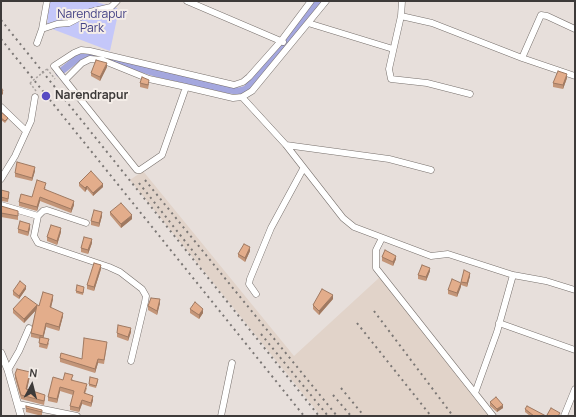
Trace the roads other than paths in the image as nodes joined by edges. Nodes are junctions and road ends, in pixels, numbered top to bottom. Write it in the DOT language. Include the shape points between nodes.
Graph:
graph roads {
  1 [pos="47,1"];
  2 [pos="117,1"];
  3 [pos="187,1"];
  4 [pos="311,1"];
  5 [pos="326,1"];
  6 [pos="402,1"];
  7 [pos="401,16"];
  8 [pos="308,23"];
  9 [pos="42,29"];
  10 [pos="575,29"];
  11 [pos="281,41"];
  12 [pos="37,43"];
  13 [pos="289,46"];
  14 [pos="393,49"];
  15 [pos="522,58"];
  16 [pos="575,76"];
  17 [pos="65,80"];
  18 [pos="186,87"];
  19 [pos="470,94"];
  20 [pos="36,95"];
  21 [pos="242,97"];
  22 [pos="1,108"];
  23 [pos="26,131"];
  24 [pos="286,145"];
  25 [pos="303,169"];
  26 [pos="431,170"];
  27 [pos="1,179"];
  28 [pos="1,205"];
  29 [pos="38,216"];
  30 [pos="86,223"];
  31 [pos="382,238"];
  32 [pos="513,275"];
  33 [pos="575,290"];
  34 [pos="256,294"];
  35 [pos="499,323"];
  36 [pos="29,328"];
  37 [pos="575,350"];
  38 [pos="1,353"];
  39 [pos="131,361"];
  40 [pos="232,363"];
  41 [pos="8,370"];
  42 [pos="575,389"];
  43 [pos="475,393"];
  44 [pos="18,404"];
  45 [pos="21,416"];
  46 [pos="77,416"];
  47 [pos="221,416"];
  48 [pos="493,416"];
  49 [pos="564,416"];
  1 -- 9 [label="street"];
  2 -- 9 [label="street" via="111,7"];
  3 -- 11 [label="street"];
  4 -- 11 [label="street"];
  5 -- 8 [label="street"];
  6 -- 7 [label="street"];
  7 -- 14 [label="street"];
  7 -- 15 [label="street" via="438,25"];
  8 -- 13 [label="street"];
  8 -- 14 [label="street"];
  9 -- 12 [label="street"];
  10 -- 15 [label="street" via="541,15"];
  11 -- 13 [label="street"];
  11 -- 17 [label="street" via="249,77 234,85 81,50 54,66"];
  13 -- 21 [label="street" via="252,90"];
  14 -- 19 [label="street" via="389,69 391,79 427,83"];
  15 -- 16 [label="street"];
  17 -- 18 [label="street" via="82,63 90,59 102,60 149,79"];
  17 -- 18 [label="street" via="137,170 162,155"];
  18 -- 21 [label="street" via="233,98"];
  20 -- 23 [label="street" via="31,121"];
  21 -- 24 [label="street"];
  22 -- 23 [label="street"];
  23 -- 27 [label="street"];
  24 -- 25 [label="street"];
  24 -- 26 [label="street" via="389,159"];
  25 -- 31 [label="street" via="348,222 360,230"];
  25 -- 34 [label="street" via="271,228 250,279"];
  28 -- 29 [label="street"];
  29 -- 30 [label="street" via="47,210"];
  29 -- 39 [label="street" via="34,236 38,243 120,272 146,296"];
  31 -- 32 [label="street" via="431,256 448,254"];
  31 -- 43 [label="street" via="376,250 376,268"];
  32 -- 33 [label="street"];
  32 -- 35 [label="street"];
  35 -- 37 [label="street"];
  35 -- 43 [label="street"];
  36 -- 41 [label="street"];
  38 -- 41 [label="street"];
  40 -- 47 [label="street"];
  41 -- 44 [label="street"];
  42 -- 49 [label="street"];
  43 -- 48 [label="street"];
  44 -- 45 [label="street"];
  44 -- 46 [label="street"];
}
